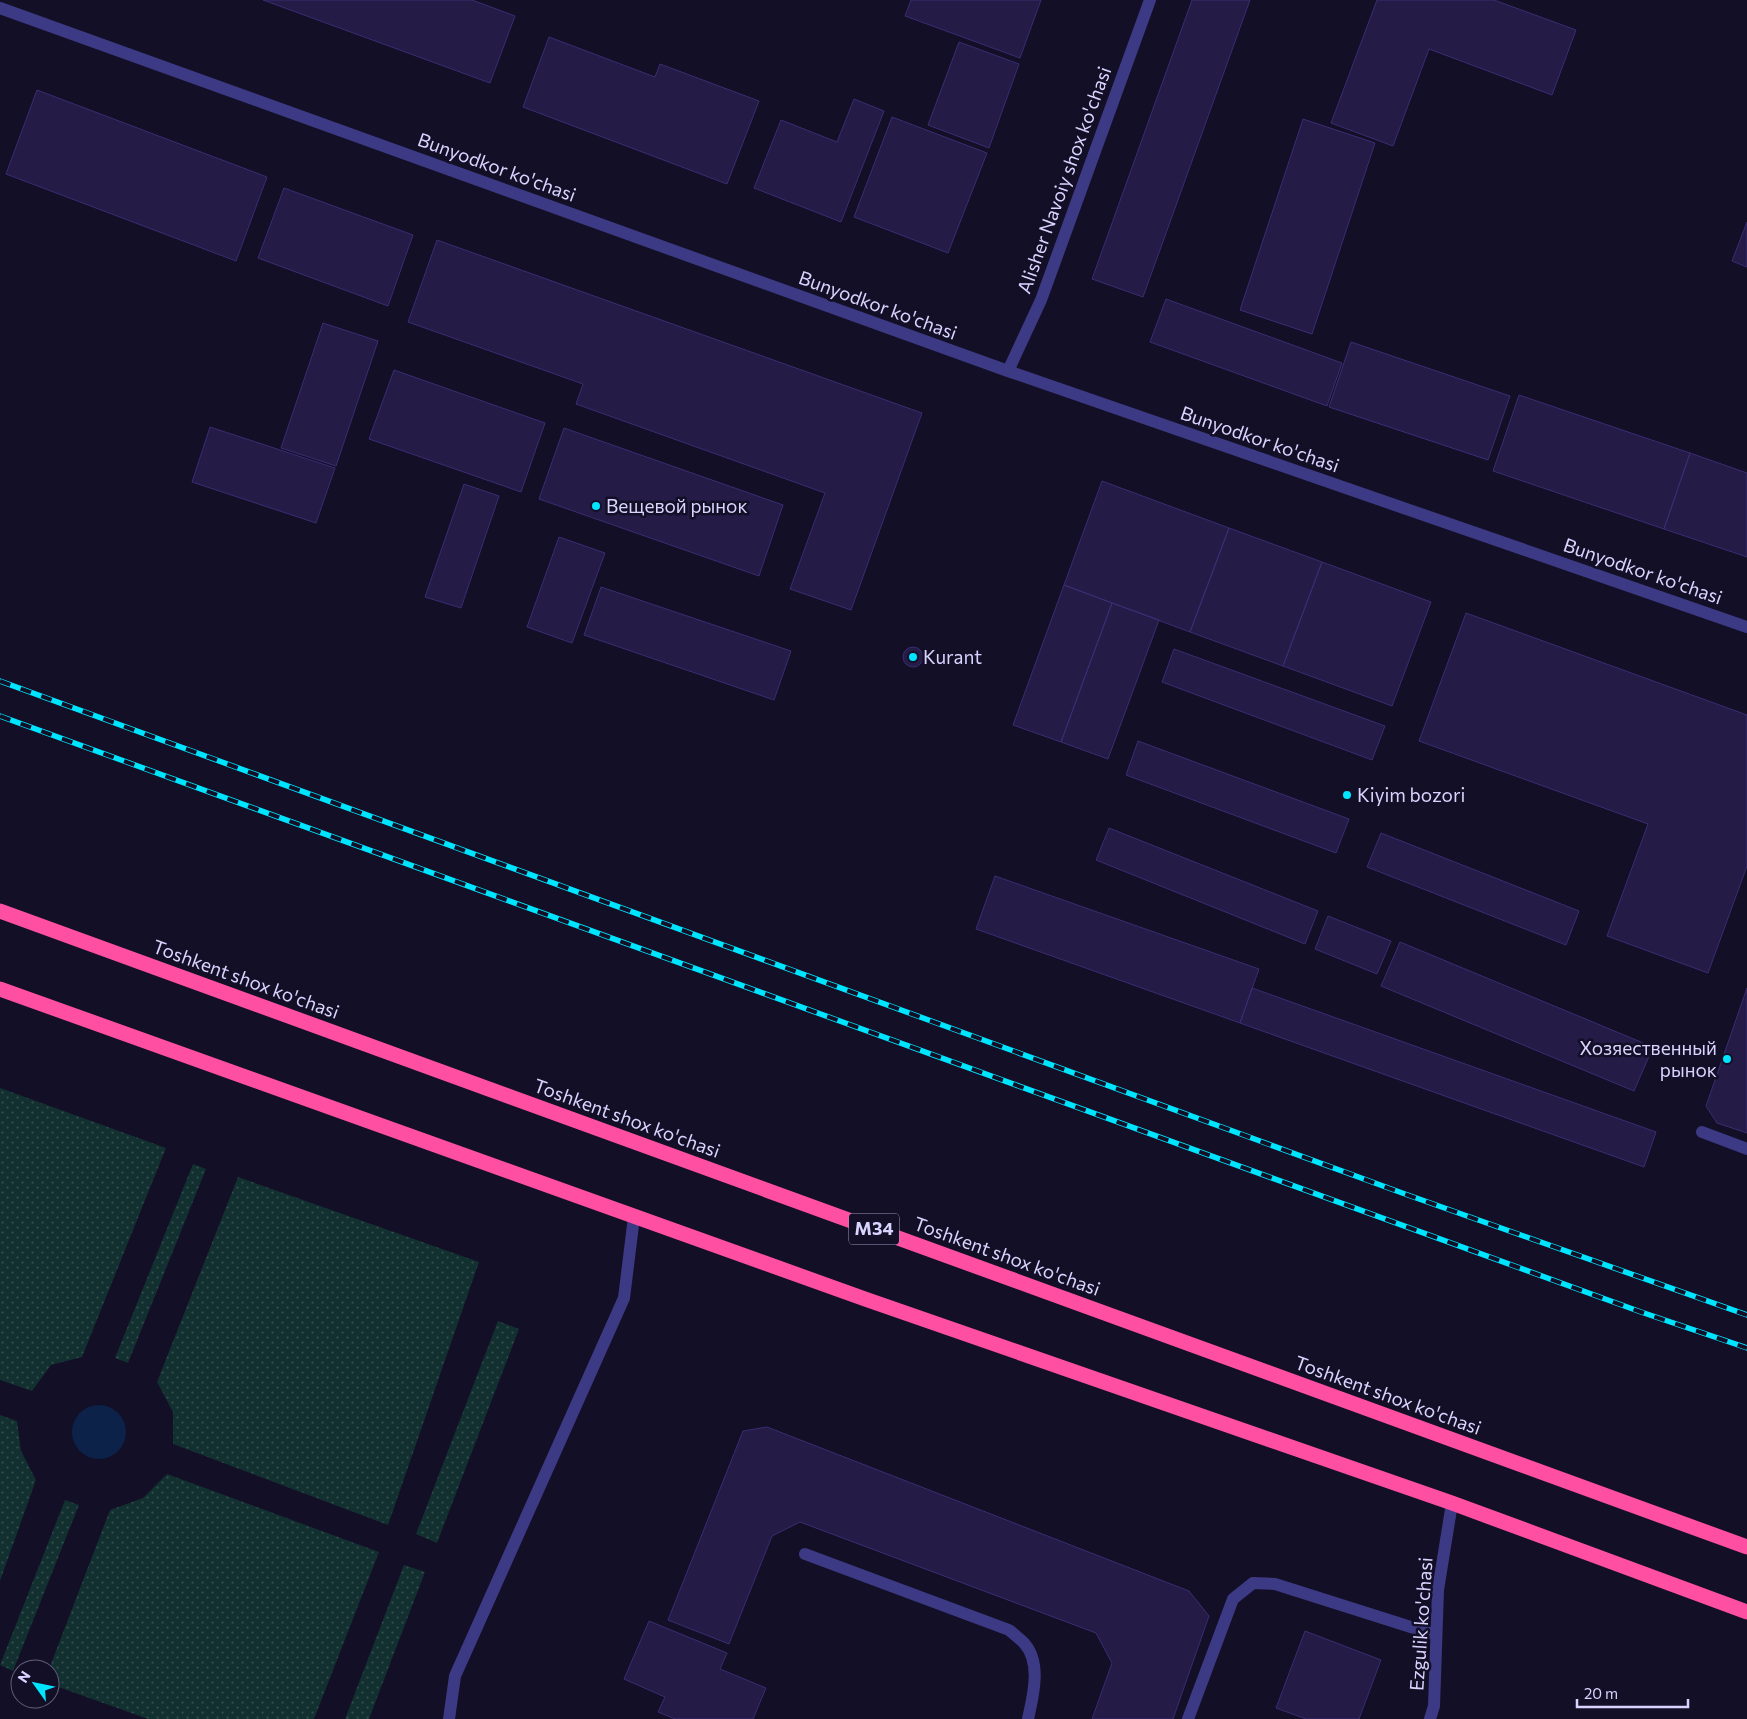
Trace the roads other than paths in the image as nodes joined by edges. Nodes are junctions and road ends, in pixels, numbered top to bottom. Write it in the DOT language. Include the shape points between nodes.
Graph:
graph roads {
  1 [pos="1150,0"];
  2 [pos="0,8"];
  3 [pos="1008,371"];
  4 [pos="1747,627"];
  5 [pos="0,911"];
  6 [pos="0,989"];
  7 [pos="1702,1132"];
  8 [pos="1747,1149"];
  9 [pos="634,1217"];
  10 [pos="1452,1503"];
  11 [pos="1747,1547"];
  12 [pos="805,1554"];
  13 [pos="1747,1612"];
  14 [pos="1436,1636"];
  15 [pos="449,1719"];
  16 [pos="1028,1719"];
  17 [pos="1188,1719"];
  18 [pos="1430,1719"];
  1 -- 3 [label="street, Alisher Navoiy shox ko'chasi" via="1041,300"];
  2 -- 3 [label="street, Bunyodkor ko'chasi"];
  3 -- 4 [label="street, Bunyodkor ko'chasi"];
  5 -- 11 [label="highway, Toshkent shox ko'chasi / M34"];
  6 -- 9 [label="highway"];
  7 -- 8 [label="street"];
  9 -- 10 [label="highway"];
  9 -- 15 [label="street" via="624,1298 455,1676"];
  10 -- 13 [label="highway"];
  10 -- 14 [label="street, Ezgulik ko'chasi" via="1438,1590"];
  12 -- 16 [label="street" via="1009,1630 1025,1644 1034,1660 1034,1692"];
  14 -- 17 [label="street" via="1275,1584 1254,1583 1233,1598"];
  14 -- 18 [label="street, Ezgulik ko'chasi" via="1434,1706"];
}
